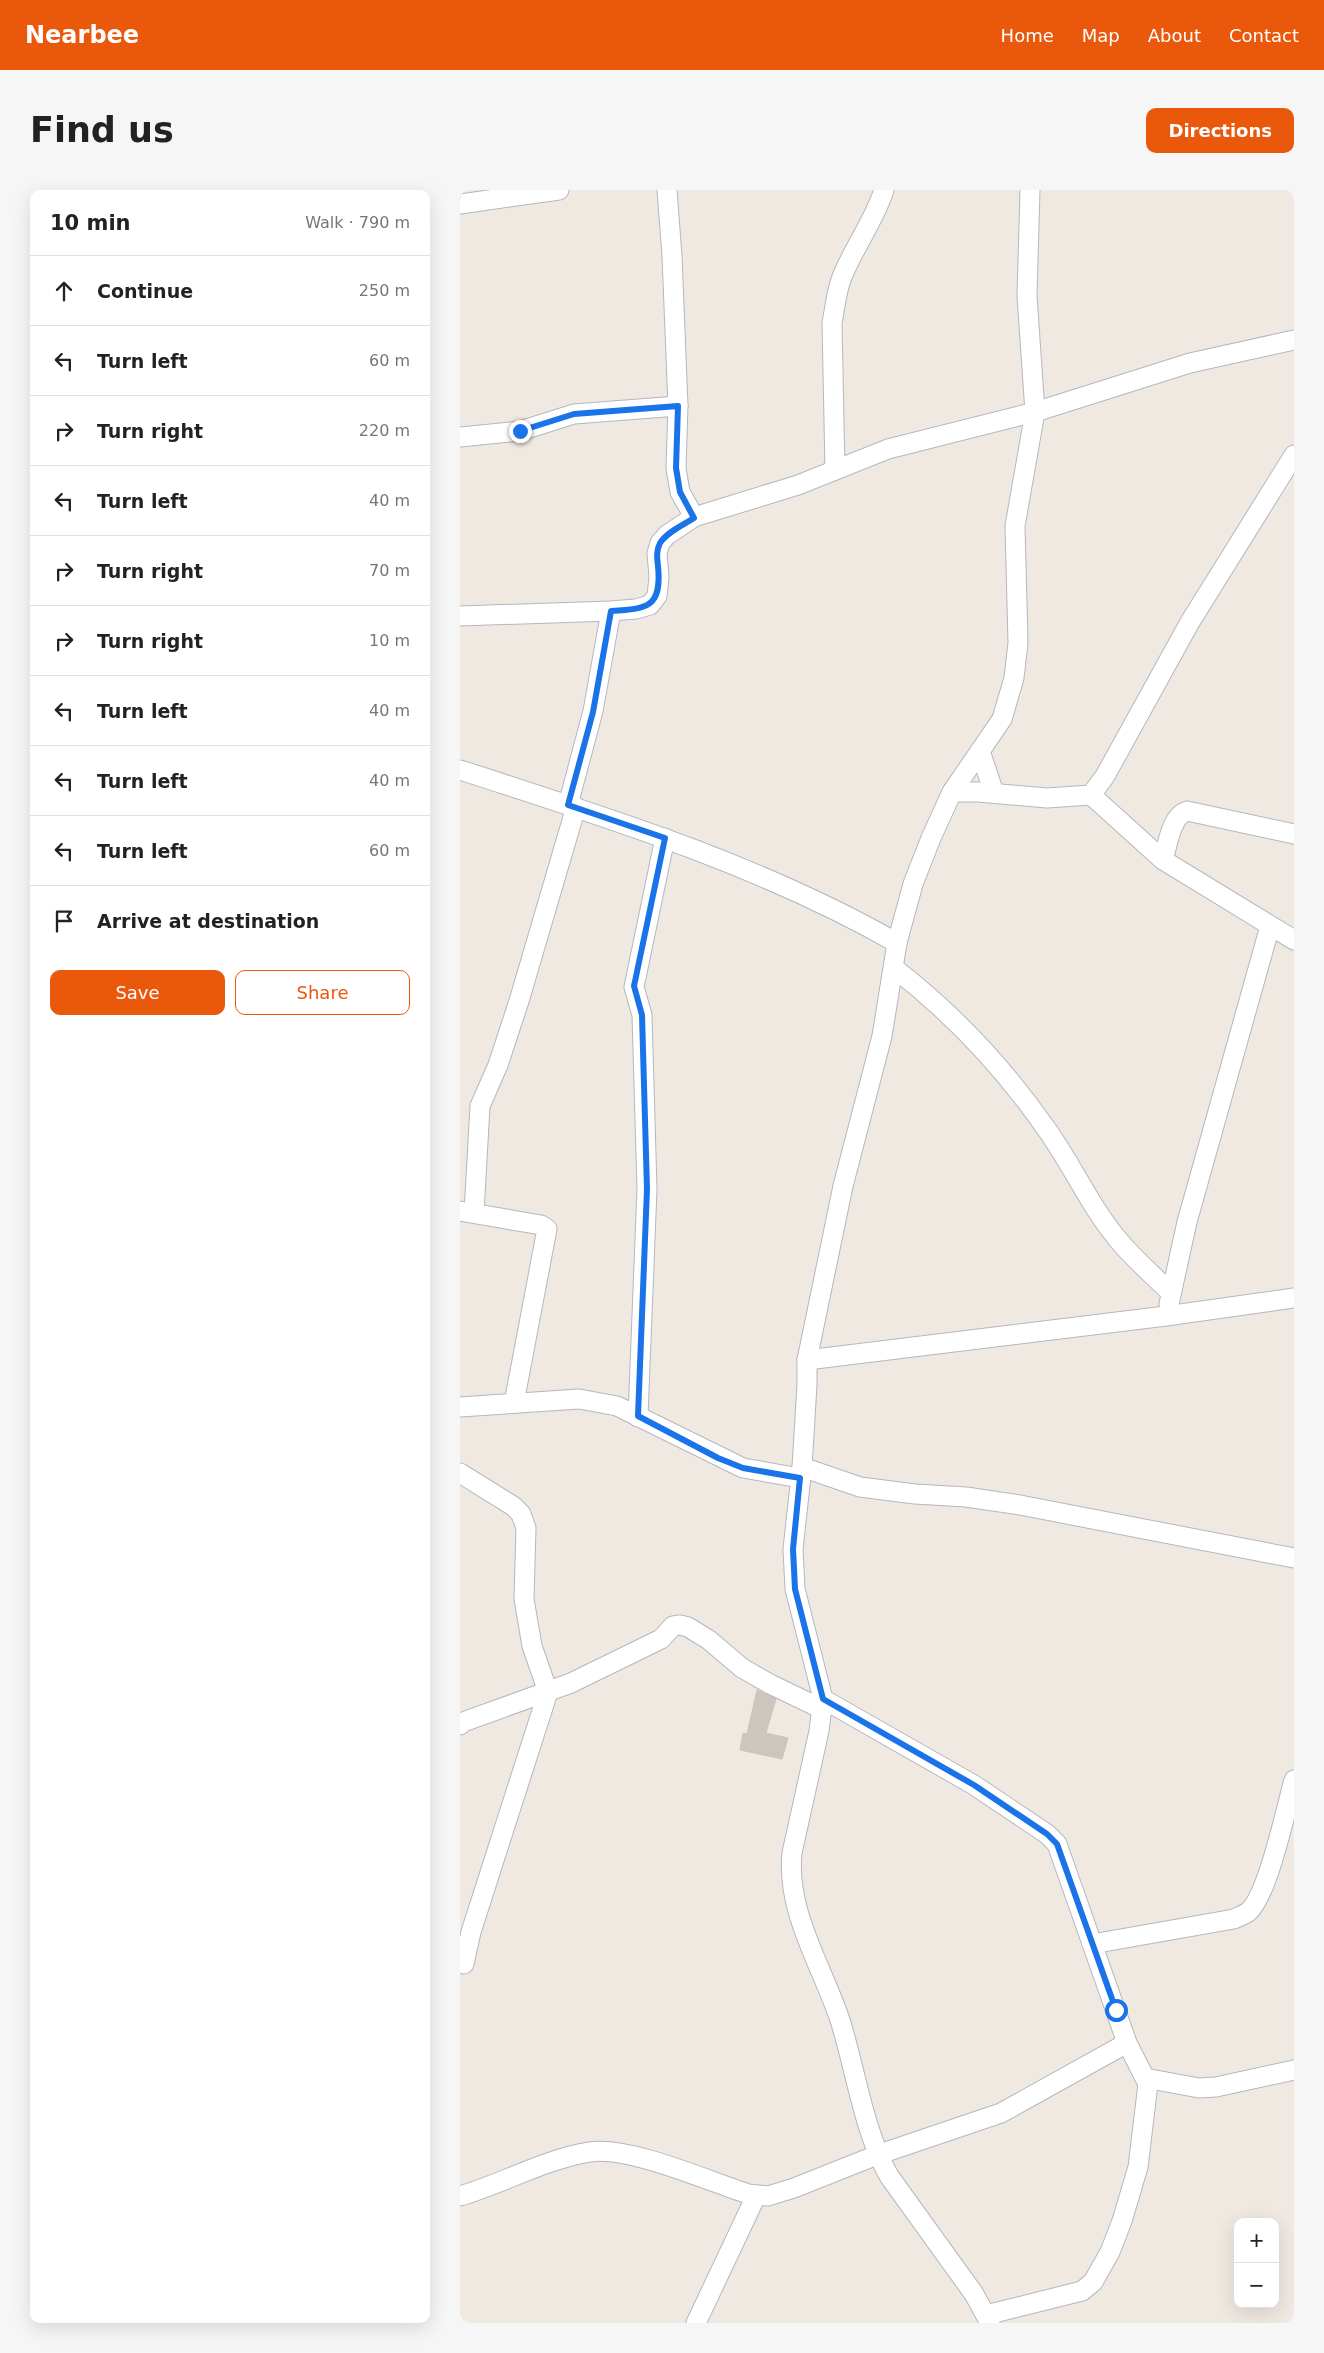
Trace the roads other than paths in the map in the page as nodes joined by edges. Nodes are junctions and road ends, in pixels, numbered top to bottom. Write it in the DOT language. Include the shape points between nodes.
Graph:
graph roads {
  1 [pos="559,190"];
  2 [pos="667,190"];
  3 [pos="884,190"];
  4 [pos="1030,190"];
  5 [pos="460,204"];
  6 [pos="1294,340"];
  7 [pos="678,406"];
  8 [pos="1035,412"];
  9 [pos="460,437"];
  10 [pos="1294,455"];
  11 [pos="835,470"];
  12 [pos="694,518"];
  13 [pos="611,611"];
  14 [pos="460,616"];
  15 [pos="980,752"];
  16 [pos="460,770"];
  17 [pos="952,792"];
  18 [pos="994,793"];
  19 [pos="1091,795"];
  20 [pos="572,806"];
  21 [pos="1294,834"];
  22 [pos="665,838"];
  23 [pos="1164,860"];
  24 [pos="1270,926"];
  25 [pos="1294,940"];
  26 [pos="896,943"];
  27 [pos="894,968"];
  28 [pos="467,1212"];
  29 [pos="1171,1293"];
  30 [pos="1294,1298"];
  31 [pos="1166,1316"];
  32 [pos="807,1360"];
  33 [pos="514,1403"];
  34 [pos="460,1406"];
  35 [pos="638,1416"];
  36 [pos="801,1472"];
  37 [pos="460,1473"];
  38 [pos="1294,1558"];
  39 [pos="548,1692"];
  40 [pos="823,1704"];
  41 [pos="460,1725"];
  42 [pos="1294,1780"];
  43 [pos="1092,1944"];
  44 [pos="464,1964"];
  45 [pos="1127,2043"];
  46 [pos="1294,2070"];
  47 [pos="1145,2078"];
  48 [pos="878,2155"];
  49 [pos="460,2196"];
  50 [pos="756,2196"];
  51 [pos="988,2319"];
  52 [pos="696,2323"];
  1 -- 5 [label="street"];
  2 -- 7 [label="street"];
  3 -- 11 [label="street" via="842,278 836,299 832,323"];
  4 -- 8 [label="street" via="1027,296"];
  6 -- 8 [label="street" via="1190,363"];
  7 -- 9 [label="street" via="574,414 520,431"];
  7 -- 12 [label="street" via="676,468 680,492"];
  8 -- 11 [label="street" via="888,449"];
  8 -- 15 [label="street" via="1015,526 1018,643 1014,678 1002,719"];
  10 -- 19 [label="street" via="1190,622 1105,776"];
  11 -- 12 [label="street"];
  12 -- 13 [label="street" via="660,543 657,596 650,605"];
  13 -- 14 [label="street"];
  13 -- 20 [label="street"];
  15 -- 17 [label="street"];
  15 -- 18 [label="street"];
  16 -- 20 [label="street"];
  17 -- 18 [label="street"];
  17 -- 26 [label="street" via="922,860"];
  18 -- 19 [label="street" via="1047,798"];
  19 -- 23 [label="street"];
  20 -- 22 [label="street"];
  20 -- 28 [label="street" via="519,1001 498,1065 480,1106"];
  21 -- 23 [label="street" via="1187,811 1176,819"];
  22 -- 26 [label="street" via="837,912"];
  22 -- 35 [label="street" via="634,986 642,1015 647,1189"];
  23 -- 24 [label="street"];
  24 -- 25 [label="street"];
  24 -- 29 [label="street"];
  26 -- 27 [label="street"];
  27 -- 29 [label="street" via="960,1024 1023,1097 1120,1242"];
  27 -- 32 [label="street" via="882,1036 843,1186"];
  28 -- 33 [label="street" via="541,1225 547,1229"];
  29 -- 31 [label="street"];
  30 -- 31 [label="street"];
  31 -- 32 [label="street"];
  32 -- 36 [label="street"];
  33 -- 34 [label="street"];
  33 -- 35 [label="street" via="579,1398 617,1406"];
  35 -- 36 [label="street" via="743,1468"];
  36 -- 38 [label="street" via="860,1487 1020,1505"];
  36 -- 40 [label="street" via="793,1549 795,1589"];
  37 -- 39 [label="street" via="514,1506 521,1514 526,1528 524,1599 532,1646"];
  39 -- 40 [label="street" via="661,1639 673,1626 680,1626 688,1627 709,1640 742,1668 770,1684"];
  39 -- 41 [label="street"];
  39 -- 44 [label="street" via="471,1932"];
  40 -- 43 [label="street" via="974,1785 1047,1834 1062,1854"];
  40 -- 48 [label="street" via="790,1873 808,1940 839,2019"];
  42 -- 43 [label="street" via="1264,1884 1247,1912 1234,1918"];
  43 -- 45 [label="street"];
  45 -- 47 [label="street"];
  45 -- 48 [label="street" via="1002,2112"];
  46 -- 47 [label="street" via="1199,2088"];
  47 -- 51 [label="street" via="1148,2089 1138,2167 1122,2221 1100,2274 1082,2292"];
  48 -- 50 [label="street" via="794,2188"];
  48 -- 51 [label="street" via="889,2176 974,2294"];
  49 -- 50 [label="street" via="552,2161 592,2152 628,2153"];
  50 -- 52 [label="street"];
}
